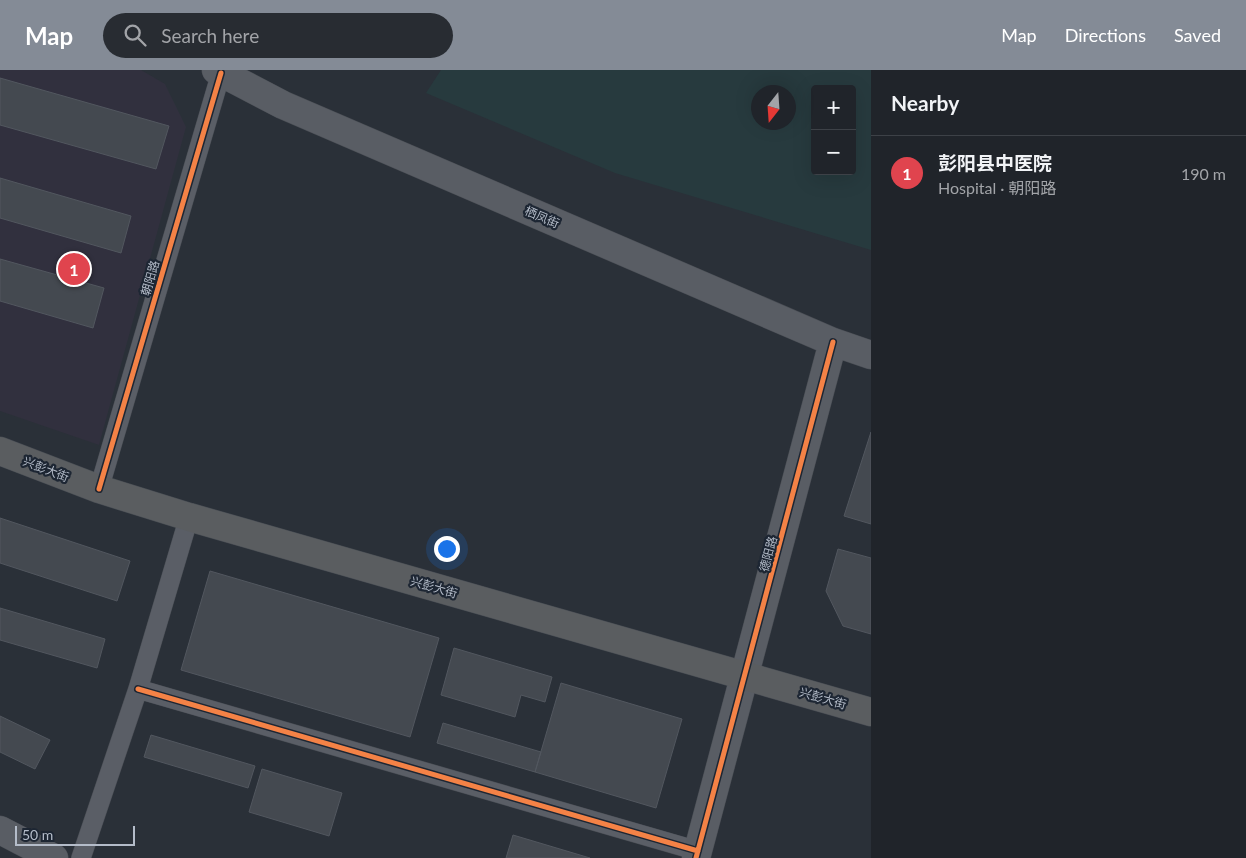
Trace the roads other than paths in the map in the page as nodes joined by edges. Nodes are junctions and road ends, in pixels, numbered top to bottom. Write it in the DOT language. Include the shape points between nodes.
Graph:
graph roads {
  1 [pos="219,71"];
  2 [pos="833,342"];
  3 [pos="871,355"];
  4 [pos="0,451"];
  5 [pos="98,489"];
  6 [pos="189,517"];
  7 [pos="746,676"];
  8 [pos="138,689"];
  9 [pos="871,712"];
  10 [pos="0,830"];
  11 [pos="697,854"];
  12 [pos="54,858"];
  13 [pos="80,858"];
  1 -- 2 [label="main road, 栖凤街" via="283,105"];
  1 -- 5 [label="street, 朝阳路"];
  2 -- 3 [label="main road, 栖凤街"];
  2 -- 7 [label="main road, 德阳路"];
  4 -- 5 [label="highway, 兴彭大街"];
  5 -- 6 [label="highway, 兴彭大街"];
  6 -- 7 [label="highway, 兴彭大街"];
  6 -- 8 [label="street"];
  7 -- 9 [label="highway, 兴彭大街"];
  7 -- 11 [label="main road, 德阳路"];
  8 -- 11 [label="street"];
  8 -- 13 [label="street"];
  10 -- 12 [label="main road"];
}
